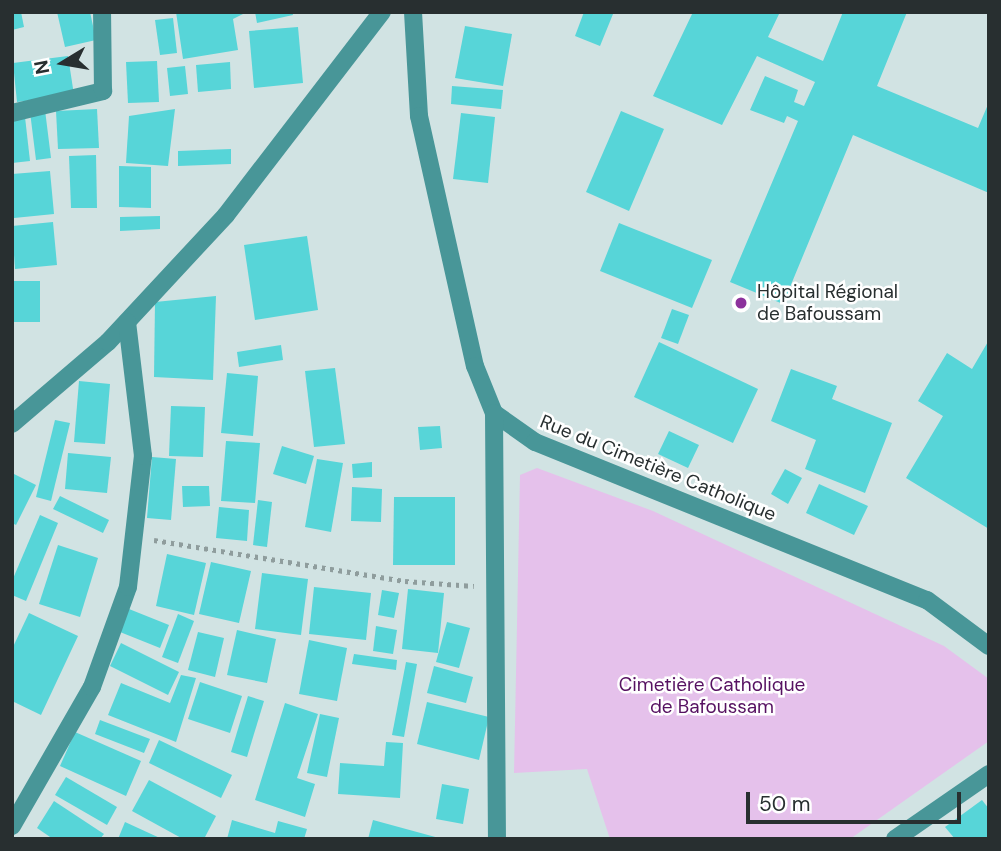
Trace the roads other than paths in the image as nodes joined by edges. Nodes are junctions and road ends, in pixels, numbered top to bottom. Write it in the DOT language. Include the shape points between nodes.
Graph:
graph roads {
  1 [pos="102,12"];
  2 [pos="382,12"];
  3 [pos="413,12"];
  4 [pos="12,113"];
  5 [pos="127,322"];
  6 [pos="494,413"];
  7 [pos="12,424"];
  8 [pos="989,646"];
  9 [pos="989,774"];
  10 [pos="12,826"];
  11 [pos="497,839"];
  12 [pos="895,839"];
  1 -- 4 [label="street" via="103,91"];
  2 -- 5 [label="street" via="226,215"];
  3 -- 6 [label="street" via="419,116 475,366"];
  5 -- 7 [label="street"];
  5 -- 10 [label="street" via="142,412 137,537 128,587 92,687"];
  6 -- 8 [label="street, Rue du Cimetière Catholique" via="535,442 928,600"];
  6 -- 11 [label="street"];
  9 -- 12 [label="street"];
}
